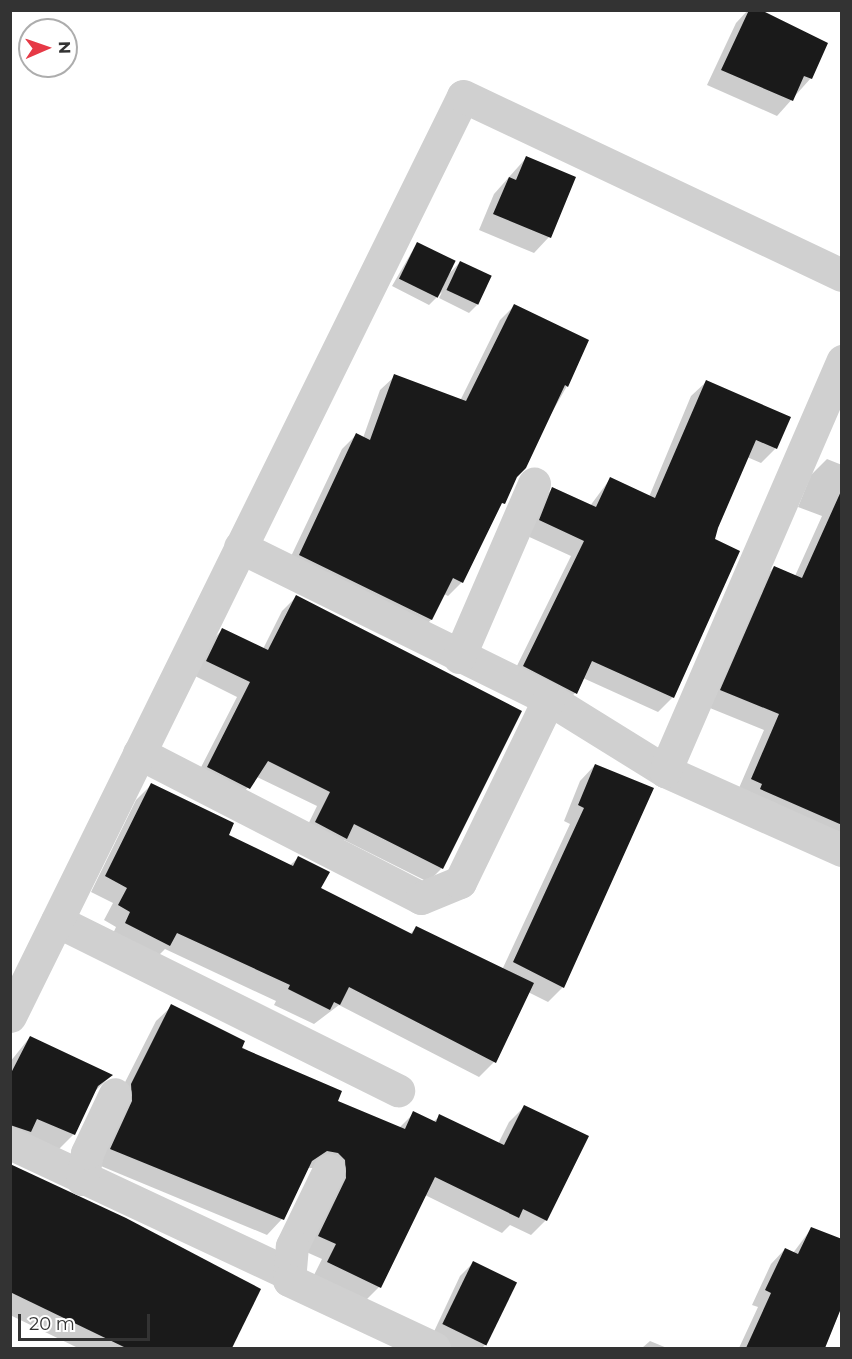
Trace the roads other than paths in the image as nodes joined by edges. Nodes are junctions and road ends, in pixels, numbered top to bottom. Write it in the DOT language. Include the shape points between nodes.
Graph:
graph roads {
  1 [pos="842,274"];
  2 [pos="842,361"];
  3 [pos="534,484"];
  4 [pos="240,547"];
  5 [pos="459,657"];
  6 [pos="549,699"];
  7 [pos="139,753"];
  8 [pos="665,771"];
  9 [pos="842,850"];
  10 [pos="57,921"];
  11 [pos="10,1016"];
  12 [pos="398,1090"];
  13 [pos="115,1094"];
  14 [pos="10,1143"];
  15 [pos="329,1170"];
  16 [pos="82,1179"];
  17 [pos="290,1274"];
  18 [pos="434,1348"];
  1 -- 4 [label="street" via="463,96 361,310"];
  2 -- 8 [label="street"];
  3 -- 5 [label="street"];
  4 -- 5 [label="street"];
  4 -- 7 [label="street"];
  5 -- 6 [label="street"];
  6 -- 7 [label="street" via="460,882 421,897"];
  6 -- 8 [label="street"];
  7 -- 10 [label="street"];
  8 -- 9 [label="street"];
  10 -- 11 [label="street"];
  10 -- 12 [label="street"];
  13 -- 16 [label="street" via="87,1153"];
  14 -- 16 [label="street"];
  15 -- 17 [label="street" via="292,1246"];
  16 -- 17 [label="street"];
  17 -- 18 [label="street" via="289,1280"];
}
